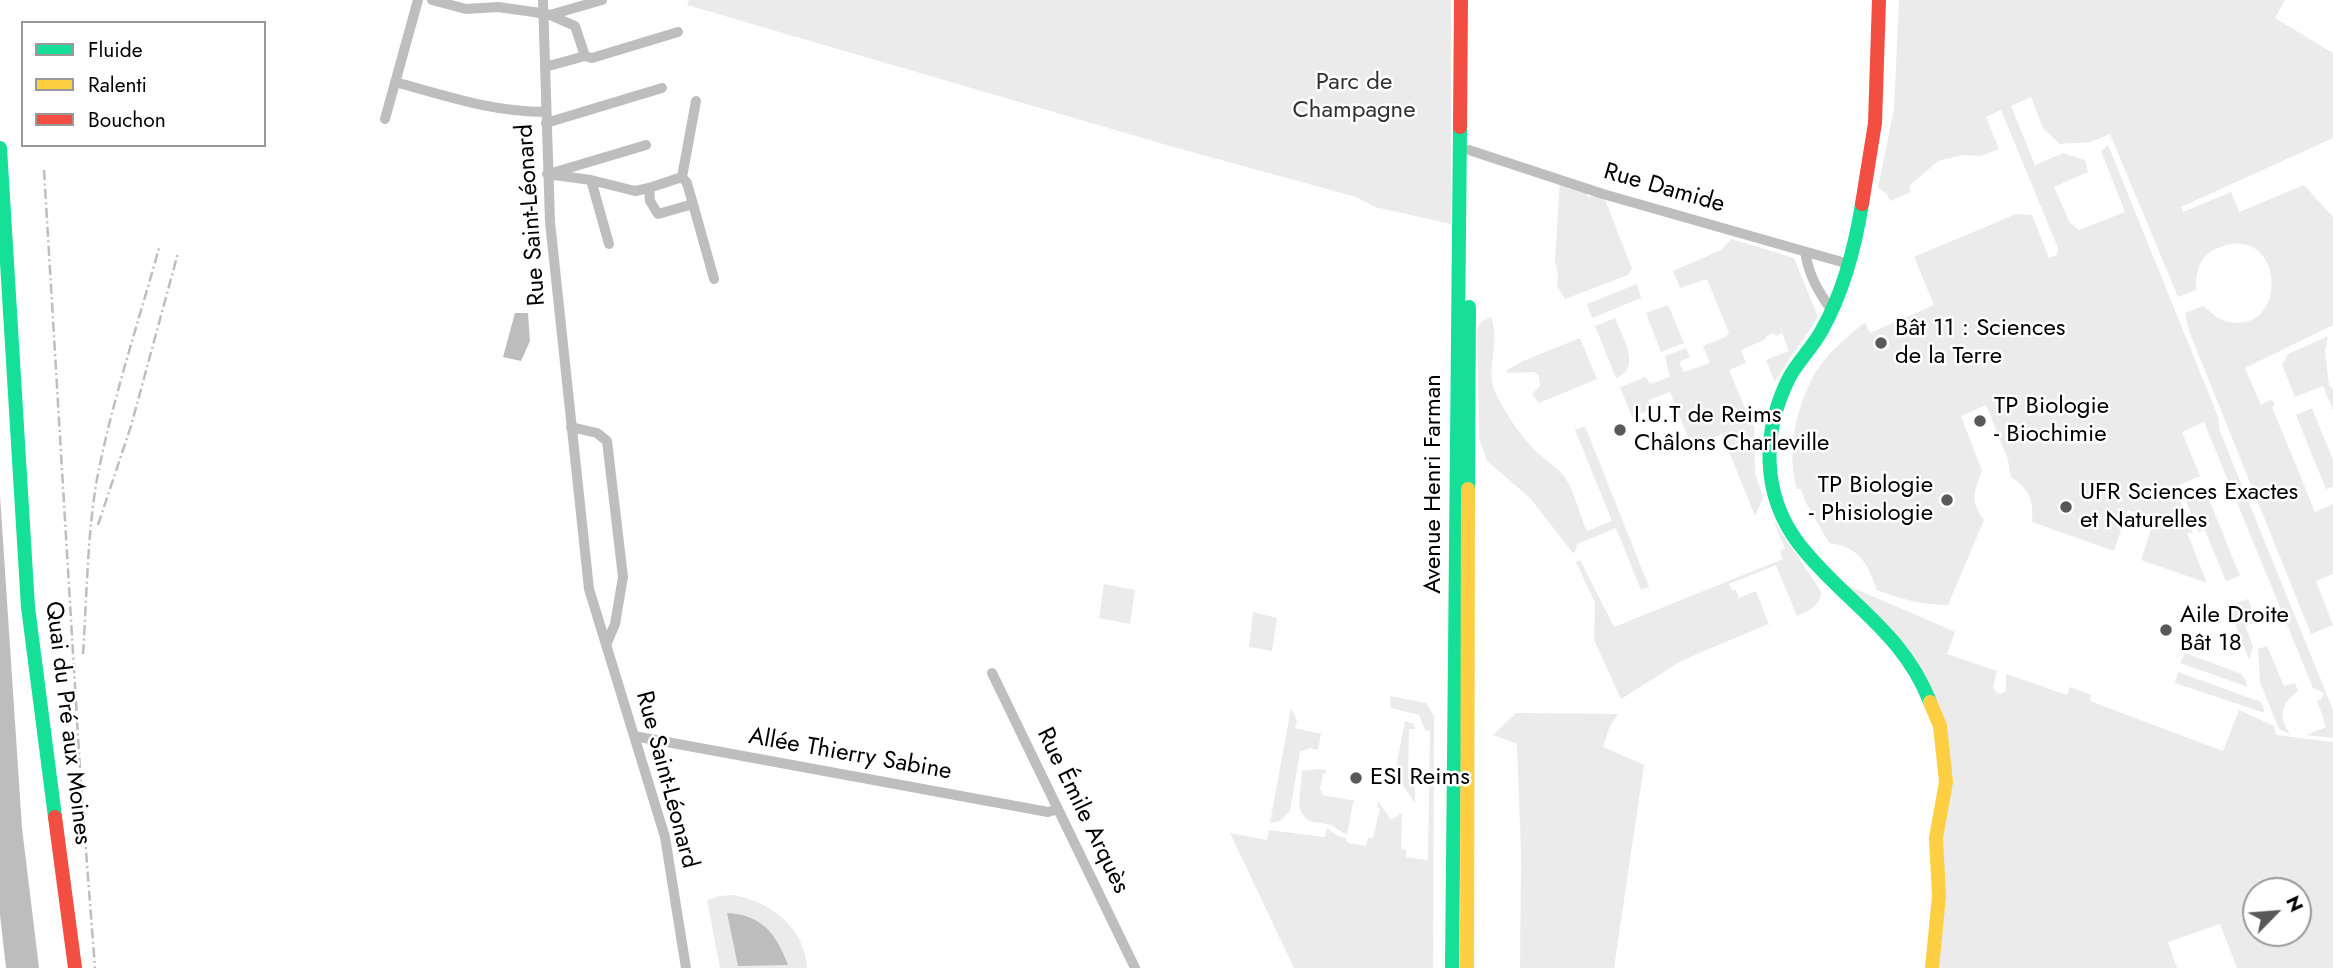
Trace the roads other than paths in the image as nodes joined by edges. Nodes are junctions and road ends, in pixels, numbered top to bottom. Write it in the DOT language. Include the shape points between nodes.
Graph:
graph roads {
  1 [pos="418,0"];
  2 [pos="432,0"];
  3 [pos="543,0"];
  4 [pos="602,0"];
  5 [pos="1461,0"];
  6 [pos="1470,0"];
  7 [pos="1879,0"];
  8 [pos="547,15"];
  9 [pos="678,32"];
  10 [pos="585,56"];
  11 [pos="545,67"];
  12 [pos="395,82"];
  13 [pos="662,88"];
  14 [pos="696,101"];
  15 [pos="546,112"];
  16 [pos="385,119"];
  17 [pos="546,123"];
  18 [pos="646,145"];
  19 [pos="0,148"];
  20 [pos="1469,150"];
  21 [pos="547,174"];
  22 [pos="682,177"];
  23 [pos="592,180"];
  24 [pos="649,188"];
  25 [pos="693,204"];
  26 [pos="609,244"];
  27 [pos="1805,252"];
  28 [pos="1849,264"];
  29 [pos="715,279"];
  30 [pos="1832,311"];
  31 [pos="571,427"];
  32 [pos="606,645"];
  33 [pos="992,673"];
  34 [pos="634,736"];
  35 [pos="1058,809"];
  36 [pos="75,968"];
  37 [pos="686,968"];
  38 [pos="1135,968"];
  39 [pos="1452,968"];
  40 [pos="1467,968"];
  41 [pos="1932,968"];
  1 -- 12 [label="street"];
  2 -- 8 [label="street" via="466,9 498,7"];
  3 -- 8 [label="street, Rue Saint-Léonard"];
  4 -- 8 [label="street"];
  5 -- 39 [label="main road, Avenue Henri Farman"];
  6 -- 20 [label="main road, Avenue Henri Farman"];
  7 -- 28 [label="main road" via="1875,123"];
  8 -- 10 [label="street" via="575,26"];
  8 -- 11 [label="street, Rue Saint-Léonard"];
  9 -- 10 [label="street" via="592,58"];
  10 -- 11 [label="street"];
  11 -- 15 [label="street, Rue Saint-Léonard"];
  12 -- 15 [label="street" via="477,106"];
  12 -- 16 [label="street"];
  13 -- 17 [label="street"];
  14 -- 22 [label="street"];
  15 -- 17 [label="street, Rue Saint-Léonard"];
  17 -- 21 [label="street, Rue Saint-Léonard"];
  18 -- 21 [label="street"];
  19 -- 36 [label="main road, Quai du Pré aux Moines" via="28,607"];
  20 -- 27 [label="street, Rue Damide"];
  20 -- 40 [label="main road, Avenue Henri Farman"];
  21 -- 23 [label="street"];
  21 -- 31 [label="street, Rue Saint-Léonard"];
  22 -- 24 [label="street"];
  22 -- 25 [label="street"];
  23 -- 24 [label="street" via="635,191"];
  23 -- 26 [label="street"];
  24 -- 25 [label="street" via="658,214"];
  25 -- 29 [label="street"];
  27 -- 28 [label="street, Rue Damide"];
  27 -- 30 [label="street" via="1815,288"];
  28 -- 30 [label="main road"];
  30 -- 41 [label="main road" via="1790,377 1776,411 1769,439 1770,474 1783,517 1798,541 1901,648 1924,686 1940,726 1946,782 1936,838 1939,896"];
  31 -- 32 [label="street, Rue Saint-Léonard" via="589,589"];
  31 -- 32 [label="street" via="597,433 607,441 623,577 615,624"];
  32 -- 34 [label="street, Rue Saint-Léonard"];
  33 -- 35 [label="street, Rue Émile Arquès"];
  34 -- 35 [label="street, Allée Thierry Sabine" via="1048,812"];
  34 -- 37 [label="street, Rue Saint-Léonard" via="665,837"];
  35 -- 38 [label="street, Rue Émile Arquès"];
}
